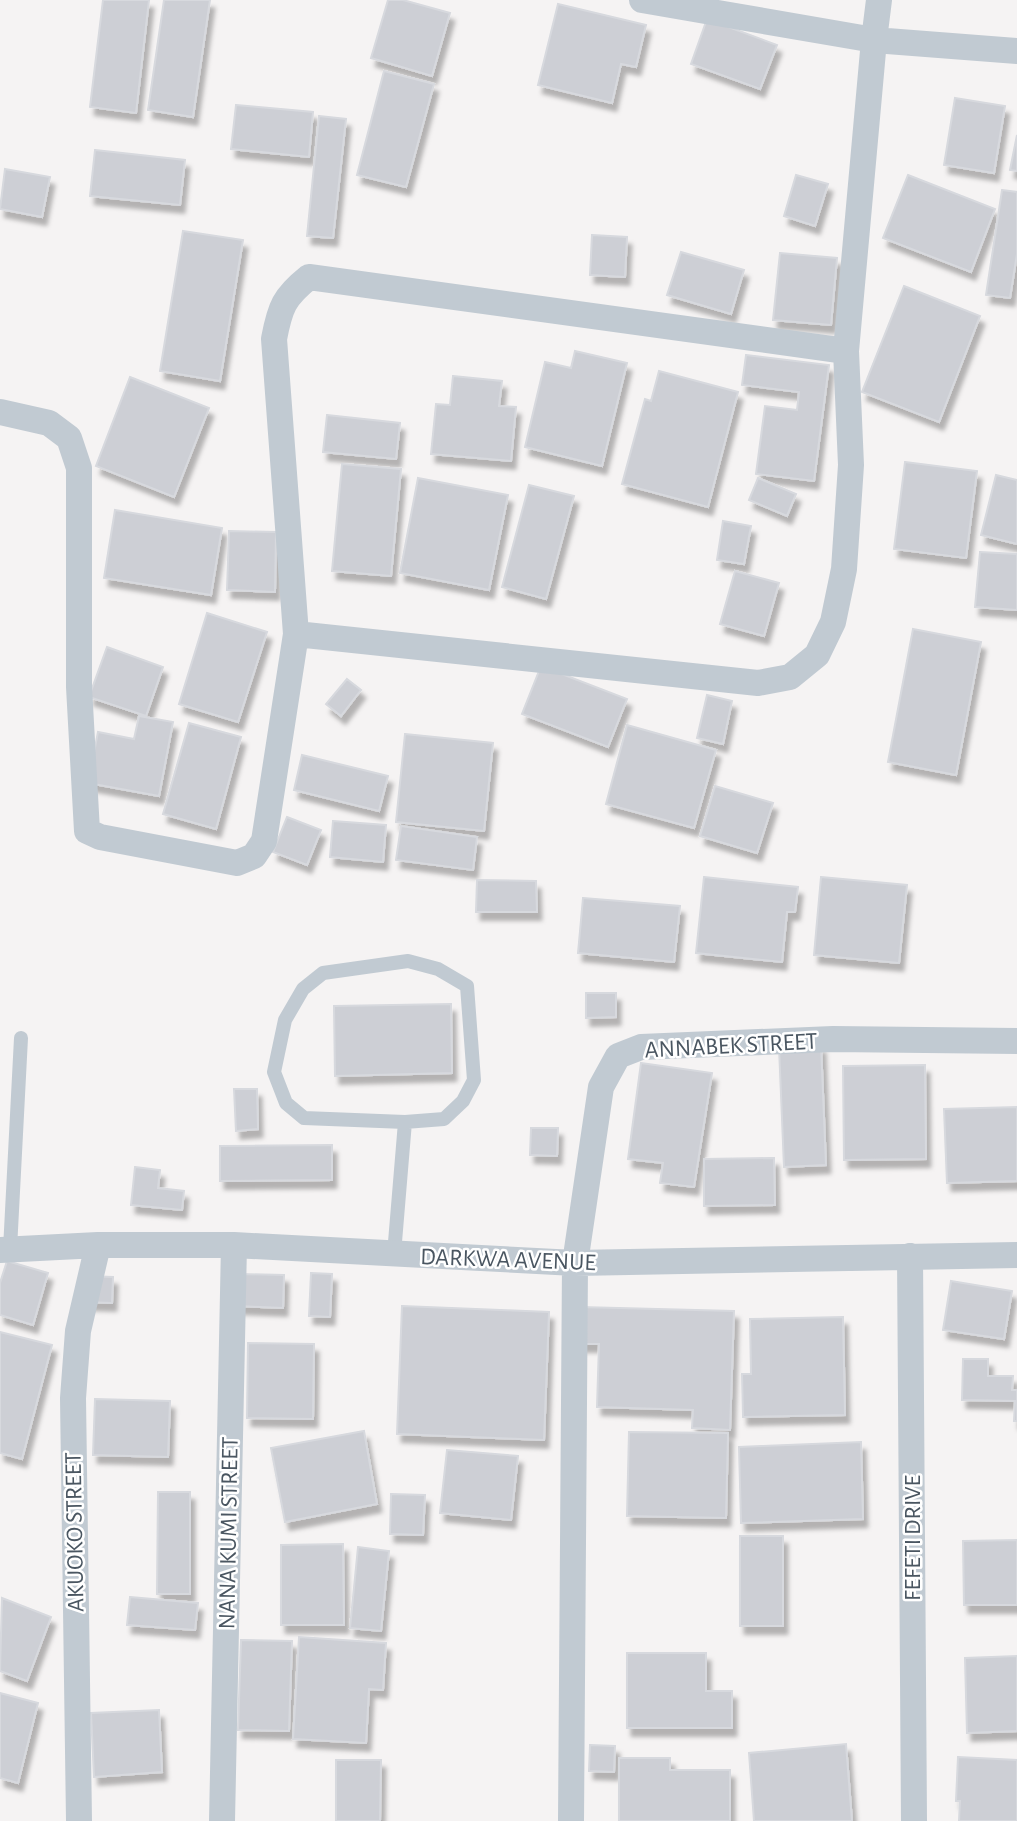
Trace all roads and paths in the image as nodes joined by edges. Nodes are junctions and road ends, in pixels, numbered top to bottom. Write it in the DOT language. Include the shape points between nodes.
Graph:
graph roads {
  1 [pos="642,0"];
  2 [pos="879,0"];
  3 [pos="874,40"];
  4 [pos="1017,51"];
  5 [pos="846,351"];
  6 [pos="0,412"];
  7 [pos="296,634"];
  8 [pos="21,1038"];
  9 [pos="1017,1041"];
  10 [pos="405,1122"];
  11 [pos="98,1245"];
  12 [pos="234,1245"];
  13 [pos="5,1249"];
  14 [pos="394,1254"];
  15 [pos="1017,1255"];
  16 [pos="910,1256"];
  17 [pos="575,1263"];
  18 [pos="79,1821"];
  19 [pos="222,1821"];
  20 [pos="571,1821"];
  21 [pos="915,1821"];
  1 -- 3 [label="street"];
  2 -- 3 [label="street"];
  3 -- 4 [label="street"];
  3 -- 5 [label="street"];
  5 -- 7 [label="street" via="851,465 844,569 833,622 817,655 790,677 758,683"];
  5 -- 7 [label="street" via="309,277 288,295 274,339"];
  6 -- 7 [label="street" via="49,423 69,438 79,468 79,687 87,831 237,863 254,856 264,841"];
  8 -- 13 [label="lane"];
  9 -- 17 [label="street, ANNABEK STREET" via="833,1039 641,1047 618,1056 601,1087"];
  10 -- 10 [label="lane" via="444,1119 463,1101 474,1080 467,986 438,969 408,961 323,973 303,989 285,1020 274,1072 286,1103 304,1118"];
  10 -- 14 [label="lane"];
  11 -- 12 [label="street, DARKWA AVENUE"];
  11 -- 13 [label="street, DARKWA AVENUE"];
  11 -- 18 [label="street, AKUOKO STREET" via="78,1331 73,1398"];
  12 -- 14 [label="street, DARKWA AVENUE"];
  12 -- 19 [label="street, NANA KUMI STREET"];
  14 -- 17 [label="street, DARKWA AVENUE"];
  15 -- 16 [label="street, DARKWA AVENUE"];
  16 -- 17 [label="street, DARKWA AVENUE"];
  16 -- 21 [label="street, FEFETI DRIVE"];
  17 -- 20 [label="street"];
}
